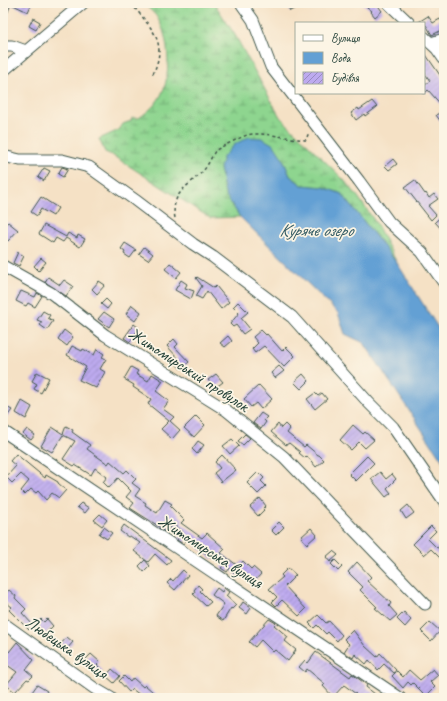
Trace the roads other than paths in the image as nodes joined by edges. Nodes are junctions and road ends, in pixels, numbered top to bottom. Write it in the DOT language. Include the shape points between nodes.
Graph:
graph roads {
  1 [pos="83,3"];
  2 [pos="241,3"];
  3 [pos="388,3"];
  4 [pos="408,22"];
  5 [pos="444,38"];
  6 [pos="428,40"];
  7 [pos="3,46"];
  8 [pos="26,51"];
  9 [pos="444,59"];
  10 [pos="3,71"];
  11 [pos="3,156"];
  12 [pos="3,266"];
  13 [pos="444,284"];
  14 [pos="3,431"];
  15 [pos="444,501"];
  16 [pos="425,604"];
  17 [pos="3,623"];
  18 [pos="111,698"];
  19 [pos="400,698"];
  1 -- 8 [label="street"];
  2 -- 13 [label="street" via="253,20 271,67 389,222 422,252"];
  3 -- 4 [label="street"];
  5 -- 6 [label="street"];
  6 -- 9 [label="street"];
  7 -- 8 [label="street"];
  8 -- 10 [label="street"];
  11 -- 15 [label="street" via="20,160 62,160 89,167 292,317 393,427"];
  12 -- 16 [label="street, Житомирський провулок" via="51,293 105,335 226,410 284,458"];
  14 -- 19 [label="street, Житомирська вулиця"];
  17 -- 18 [label="street, Любецька вулиця"];
}
